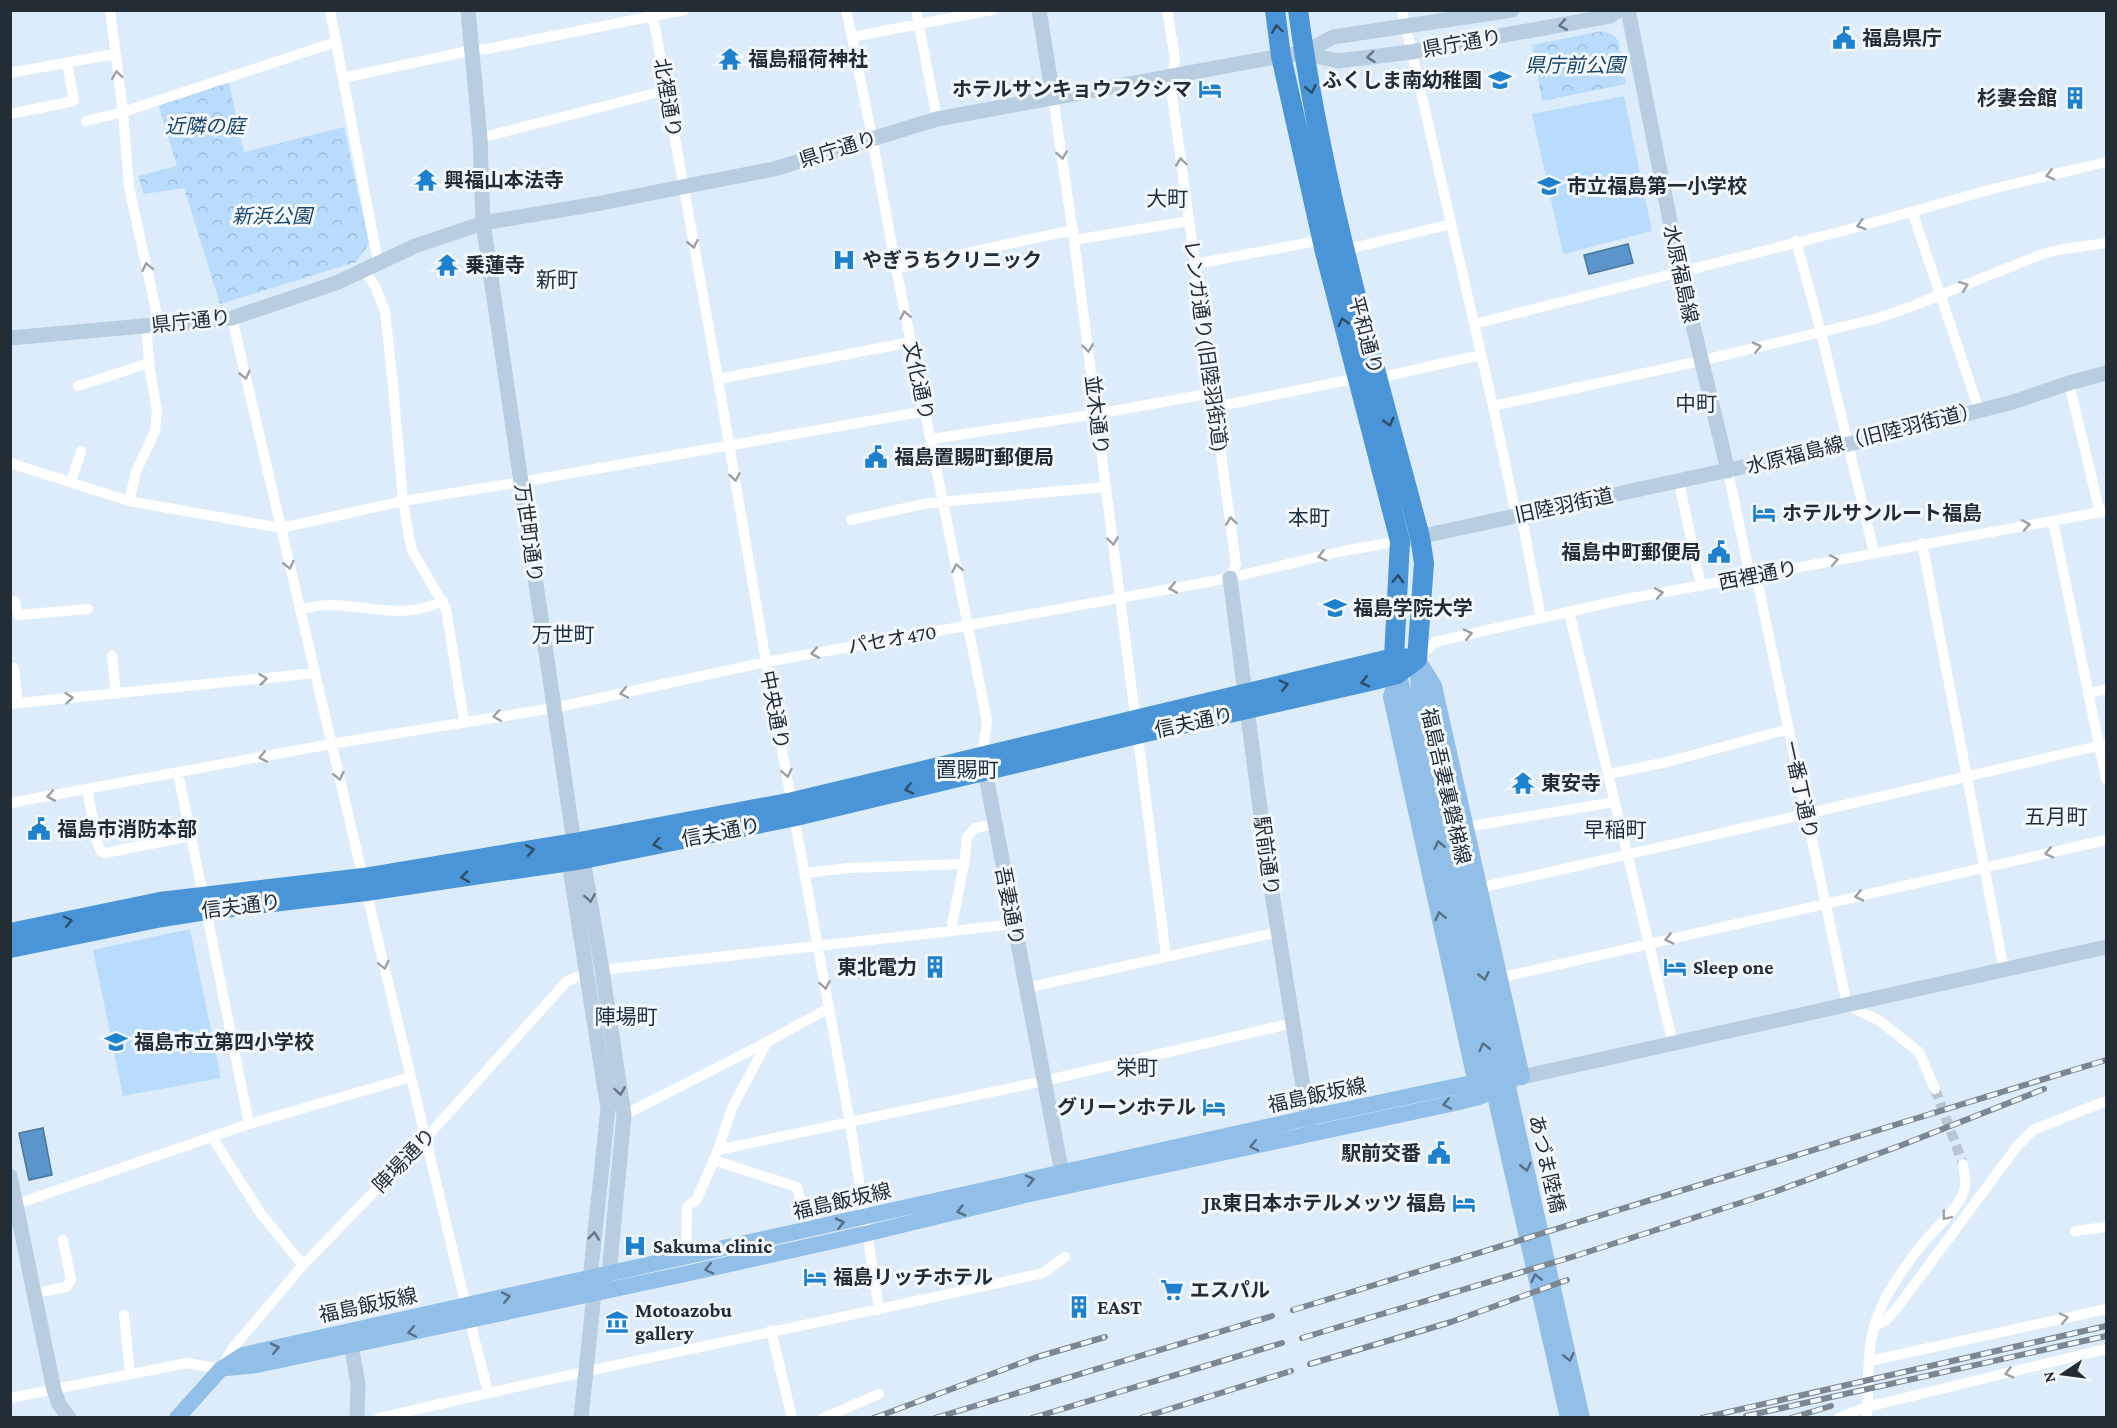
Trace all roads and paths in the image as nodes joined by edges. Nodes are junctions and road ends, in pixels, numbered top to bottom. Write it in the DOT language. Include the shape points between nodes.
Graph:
graph roads {
  1 [pos="110,10"];
  2 [pos="330,10"];
  3 [pos="468,10"];
  4 [pos="684,10"];
  5 [pos="846,10"];
  6 [pos="916,10"];
  7 [pos="992,10"];
  8 [pos="1039,10"];
  9 [pos="1167,10"];
  10 [pos="1275,10"];
  11 [pos="1298,10"];
  12 [pos="1402,10"];
  13 [pos="1512,10"];
  14 [pos="1619,10"];
  15 [pos="1628,10"];
  16 [pos="652,14"];
  17 [pos="919,25"];
  18 [pos="1405,28"];
  19 [pos="852,37"];
  20 [pos="336,42"];
  21 [pos="473,50"];
  22 [pos="1411,52"];
  23 [pos="1304,53"];
  24 [pos="114,54"];
  25 [pos="1281,56"];
  26 [pos="67,63"];
  27 [pos="10,72"];
  28 [pos="1173,77"];
  29 [pos="343,78"];
  30 [pos="667,90"];
  31 [pos="1053,97"];
  32 [pos="123,112"];
  33 [pos="10,114"];
  34 [pos="937,119"];
  35 [pos="86,121"];
  36 [pos="873,137"];
  37 [pos="480,138"];
  38 [pos="2106,162"];
  39 [pos="682,186"];
  40 [pos="1912,211"];
  41 [pos="1189,221"];
  42 [pos="483,223"];
  43 [pos="1450,224"];
  44 [pos="1074,235"];
  45 [pos="1322,240"];
  46 [pos="1796,241"];
  47 [pos="2106,243"];
  48 [pos="1344,250"];
  49 [pos="378,262"];
  50 [pos="1195,264"];
  51 [pos="896,268"];
  52 [pos="364,271"];
  53 [pos="1680,271"];
  54 [pos="1941,296"];
  55 [pos="231,318"];
  56 [pos="1474,324"];
  57 [pos="153,325"];
  58 [pos="1821,332"];
  59 [pos="10,338"];
  60 [pos="911,342"];
  61 [pos="1481,355"];
  62 [pos="1700,361"];
  63 [pos="149,363"];
  64 [pos="2106,373"];
  65 [pos="1358,378"];
  66 [pos="1378,378"];
  67 [pos="718,379"];
  68 [pos="2069,383"];
  69 [pos="78,386"];
  70 [pos="1212,393"];
  71 [pos="1493,406"];
  72 [pos="1215,407"];
  73 [pos="1979,410"];
  74 [pos="926,411"];
  75 [pos="1096,414"];
  76 [pos="931,439"];
  77 [pos="1849,444"];
  78 [pos="730,446"];
  79 [pos="81,451"];
  80 [pos="10,463"];
  81 [pos="1728,471"];
  82 [pos="71,482"];
  83 [pos="521,482"];
  84 [pos="1679,482"];
  85 [pos="1106,487"];
  86 [pos="129,501"];
  87 [pos="403,501"];
  88 [pos="944,501"];
  89 [pos="2103,512"];
  90 [pos="1518,515"];
  91 [pos="851,520"];
  92 [pos="2054,521"];
  93 [pos="281,528"];
  94 [pos="1410,539"];
  95 [pos="1922,543"];
  96 [pos="1874,552"];
  97 [pos="1756,575"];
  98 [pos="1230,578"];
  99 [pos="1701,586"];
  100 [pos="1120,598"];
  101 [pos="443,601"];
  102 [pos="10,602"];
  103 [pos="88,609"];
  104 [pos="300,609"];
  105 [pos="1569,612"];
  106 [pos="1541,618"];
  107 [pos="969,625"];
  108 [pos="112,656"];
  109 [pos="1417,659"];
  110 [pos="766,662"];
  111 [pos="1396,666"];
  112 [pos="14,668"];
  113 [pos="315,673"];
  114 [pos="2106,689"];
  115 [pos="116,694"];
  116 [pos="2088,694"];
  117 [pos="1247,702"];
  118 [pos="14,703"];
  119 [pos="555,708"];
  120 [pos="464,721"];
  121 [pos="1136,727"];
  122 [pos="1789,729"];
  123 [pos="331,744"];
  124 [pos="2103,744"];
  125 [pos="983,764"];
  126 [pos="178,772"];
  127 [pos="1609,774"];
  128 [pos="1968,775"];
  129 [pos="2106,779"];
  130 [pos="87,789"];
  131 [pos="1615,802"];
  132 [pos="10,803"];
  133 [pos="794,809"];
  134 [pos="1806,814"];
  135 [pos="995,824"];
  136 [pos="1466,827"];
  137 [pos="191,836"];
  138 [pos="2106,840"];
  139 [pos="1628,854"];
  140 [pos="575,855"];
  141 [pos="964,864"];
  142 [pos="1984,868"];
  143 [pos="806,873"];
  144 [pos="364,885"];
  145 [pos="1479,888"];
  146 [pos="204,903"];
  147 [pos="1825,904"];
  148 [pos="1464,921"];
  149 [pos="1014,924"];
  150 [pos="951,930"];
  151 [pos="1278,932"];
  152 [pos="10,933"];
  153 [pos="1649,943"];
  154 [pos="818,945"];
  155 [pos="2106,947"];
  156 [pos="10,948"];
  157 [pos="1166,956"];
  158 [pos="2004,970"];
  159 [pos="595,971"];
  160 [pos="1499,978"];
  161 [pos="1026,988"];
  162 [pos="1847,1005"];
  163 [pos="829,1008"];
  164 [pos="1293,1023"];
  165 [pos="767,1042"];
  166 [pos="1673,1044"];
  167 [pos="411,1077"];
  168 [pos="1522,1077"];
  169 [pos="1044,1081"];
  170 [pos="1478,1089"];
  171 [pos="1935,1089"];
  172 [pos="2106,1101"];
  173 [pos="624,1115"];
  174 [pos="850,1123"];
  175 [pos="249,1124"];
  176 [pos="1309,1125"];
  177 [pos="212,1137"];
  178 [pos="426,1138"];
  179 [pos="718,1150"];
  180 [pos="713,1160"];
  181 [pos="1963,1164"];
  182 [pos="10,1176"];
  183 [pos="1064,1180"];
  184 [pos="13,1205"];
  185 [pos="868,1225"];
  186 [pos="2106,1227"];
  187 [pos="808,1230"];
  188 [pos="2075,1231"];
  189 [pos="63,1240"];
  190 [pos="686,1257"];
  191 [pos="1065,1257"];
  192 [pos="303,1265"];
  193 [pos="609,1274"];
  194 [pos="592,1286"];
  195 [pos="35,1293"];
  196 [pos="2106,1309"];
  197 [pos="879,1310"];
  198 [pos="467,1313"];
  199 [pos="124,1315"];
  200 [pos="1874,1327"];
  201 [pos="771,1330"];
  202 [pos="350,1338"];
  203 [pos="2106,1349"];
  204 [pos="1870,1361"];
  205 [pos="221,1369"];
  206 [pos="587,1372"];
  207 [pos="130,1373"];
  208 [pos="54,1390"];
  209 [pos="488,1392"];
  210 [pos="879,1394"];
  211 [pos="10,1398"];
  212 [pos="1867,1412"];
  213 [pos="69,1418"];
  214 [pos="177,1418"];
  215 [pos="357,1418"];
  216 [pos="379,1418"];
  217 [pos="581,1418"];
  218 [pos="792,1418"];
  219 [pos="823,1418"];
  220 [pos="1568,1418"];
  221 [pos="1582,1418"];
  222 [pos="1839,1418"];
  1 -- 24 [label="street"];
  2 -- 20 [label="street"];
  3 -- 21 [label="street, 万世町通り"];
  4 -- 16 [label="street"];
  5 -- 19 [label="street, 文化通り"];
  6 -- 17 [label="street"];
  7 -- 17 [label="street"];
  8 -- 31 [label="street"];
  9 -- 28 [label="street, レンガ通り(旧陸羽街道)" via="1175,59"];
  25 -- 10 [label="highway, 平和通り, one-way"];
  11 -- 23 [label="highway, 平和通り"];
  12 -- 18 [label="street"];
  13 -- 18 [label="street, 県庁通り"];
  14 -- 22 [label="street, 県庁通り, one-way" via="1610,16"];
  15 -- 53 [label="street, 水原福島線"];
  16 -- 21 [label="street"];
  16 -- 30 [label="street, 北裡通り"];
  17 -- 19 [label="street"];
  17 -- 34 [label="street"];
  18 -- 22 [label="street"];
  18 -- 23 [label="street, 県庁通り" via="1333,37"];
  19 -- 36 [label="street, 文化通り"];
  20 -- 29 [label="street"];
  20 -- 32 [label="street"];
  21 -- 29 [label="street"];
  21 -- 37 [label="street, 万世町通り"];
  22 -- 23 [label="street, 県庁通り, one-way" via="1338,61"];
  22 -- 43 [label="street"];
  23 -- 25 [label="street, 県庁通り"];
  23 -- 48 [label="highway, 平和通り, one-way"];
  24 -- 26 [label="street"];
  32 -- 24 [label="street, one-way"];
  25 -- 28 [label="street, 県庁通り"];
  25 -- 45 [label="highway, 平和通り"];
  26 -- 27 [label="street"];
  26 -- 33 [label="street" via="74,100"];
  28 -- 31 [label="street, 県庁通り"];
  41 -- 28 [label="street, レンガ通り(旧陸羽街道), one-way" via="1171,88"];
  29 -- 49 [label="street"];
  30 -- 37 [label="street"];
  30 -- 39 [label="street, 北裡通り"];
  31 -- 34 [label="street, 県庁通り"];
  31 -- 44 [label="street, 並木通り, one-way"];
  32 -- 35 [label="street"];
  57 -- 32 [label="street, one-way" via="129,187"];
  34 -- 36 [label="street, 県庁通り"];
  36 -- 39 [label="street, 県庁通り" via="774,169"];
  36 -- 51 [label="street, 文化通り"];
  37 -- 42 [label="street, 万世町通り"];
  38 -- 40 [label="street, one-way"];
  39 -- 42 [label="street, 県庁通り"];
  39 -- 67 [label="street, 中央通り, one-way"];
  40 -- 46 [label="street, one-way"];
  40 -- 54 [label="street"];
  41 -- 44 [label="street"];
  41 -- 50 [label="street, レンガ通り(旧陸羽街道)"];
  42 -- 49 [label="street, 県庁通り"];
  42 -- 83 [label="street, 万世町通り"];
  43 -- 48 [label="street"];
  43 -- 56 [label="street"];
  44 -- 51 [label="street"];
  44 -- 75 [label="street, 並木通り, one-way"];
  45 -- 50 [label="street"];
  65 -- 45 [label="highway, 平和通り, one-way"];
  46 -- 53 [label="street"];
  46 -- 58 [label="street"];
  54 -- 47 [label="street, one-way" via="2040,255"];
  48 -- 66 [label="highway, 平和通り"];
  49 -- 52 [label="street, 県庁通り"];
  50 -- 70 [label="street, レンガ通り(旧陸羽街道)"];
  60 -- 51 [label="street, 文化通り, one-way"];
  52 -- 55 [label="street, 県庁通り"];
  52 -- 87 [label="street" via="385,312"];
  53 -- 56 [label="street"];
  53 -- 62 [label="street, 水原福島線"];
  54 -- 58 [label="street" via="1893,314"];
  54 -- 73 [label="street"];
  55 -- 57 [label="street, 県庁通り"];
  55 -- 93 [label="street, one-way"];
  56 -- 61 [label="street"];
  57 -- 59 [label="street, 県庁通り"];
  57 -- 63 [label="street"];
  62 -- 58 [label="street, one-way"];
  58 -- 77 [label="street"];
  60 -- 67 [label="street"];
  60 -- 74 [label="street, 文化通り"];
  61 -- 66 [label="street"];
  61 -- 71 [label="street"];
  62 -- 71 [label="street"];
  62 -- 81 [label="street, 水原福島線（旧陸羽街道）"];
  63 -- 69 [label="street"];
  63 -- 86 [label="street" via="157,410 155,431 136,472"];
  64 -- 68 [label="street, 水原福島線（旧陸羽街道）"];
  65 -- 72 [label="street"];
  65 -- 94 [label="highway, 平和通り"];
  66 -- 94 [label="highway, 平和通り, one-way"];
  67 -- 78 [label="street, 中央通り"];
  68 -- 73 [label="street, 水原福島線（旧陸羽街道）"];
  68 -- 89 [label="street"];
  70 -- 72 [label="street, レンガ通り(旧陸羽街道)"];
  70 -- 75 [label="street"];
  71 -- 90 [label="street"];
  98 -- 72 [label="street, レンガ通り(旧陸羽街道), one-way" via="1236,564"];
  73 -- 77 [label="street, 水原福島線（旧陸羽街道）"];
  74 -- 76 [label="street, 文化通り"];
  74 -- 78 [label="street"];
  75 -- 76 [label="street"];
  75 -- 85 [label="street, 並木通り"];
  76 -- 88 [label="street, 文化通り"];
  77 -- 81 [label="street, 水原福島線（旧陸羽街道）"];
  77 -- 96 [label="street"];
  78 -- 83 [label="street"];
  78 -- 110 [label="street, 中央通り, one-way"];
  79 -- 82 [label="street"];
  80 -- 82 [label="street"];
  81 -- 84 [label="street, 旧陸羽街道"];
  81 -- 97 [label="street, 一番丁通り" via="1748,567"];
  82 -- 86 [label="street"];
  83 -- 87 [label="street"];
  83 -- 119 [label="street, 万世町通り"];
  84 -- 90 [label="street, 旧陸羽街道"];
  84 -- 99 [label="street"];
  85 -- 88 [label="street"];
  85 -- 100 [label="street, 並木通り, one-way"];
  86 -- 93 [label="street"];
  87 -- 93 [label="street"];
  87 -- 101 [label="street" via="412,550"];
  88 -- 91 [label="street"];
  107 -- 88 [label="street, 文化通り, one-way"];
  89 -- 92 [label="street, 西裡通り"];
  90 -- 94 [label="street, 旧陸羽街道"];
  90 -- 106 [label="street"];
  95 -- 92 [label="street, 西裡通り, one-way"];
  92 -- 116 [label="street"];
  93 -- 104 [label="street, one-way"];
  94 -- 98 [label="street, パセオ470, one-way"];
  94 -- 109 [label="highway, 平和通り" via="1424,563"];
  111 -- 94 [label="highway, 平和通り, one-way"];
  95 -- 96 [label="street, 西裡通り"];
  95 -- 128 [label="street"];
  97 -- 96 [label="street, 西裡通り, one-way"];
  97 -- 99 [label="street, 西裡通り"];
  97 -- 122 [label="street, 一番丁通り"];
  98 -- 100 [label="street, パセオ470, one-way"];
  98 -- 117 [label="street, 駅前通り"];
  105 -- 99 [label="street, 西裡通り, one-way"];
  100 -- 107 [label="street, パセオ470"];
  100 -- 121 [label="street, 並木通り"];
  101 -- 104 [label="street" via="411,611 330,604"];
  101 -- 120 [label="street"];
  102 -- 103 [label="street" via="15,601 18,615"];
  104 -- 113 [label="street"];
  105 -- 106 [label="street, 西裡通り"];
  105 -- 127 [label="street"];
  109 -- 106 [label="street, 西裡通り, one-way" via="1435,642"];
  107 -- 110 [label="street, パセオ470, one-way"];
  107 -- 125 [label="street, 吾妻通り" via="987,721"];
  108 -- 115 [label="street"];
  109 -- 111 [label="highway, 信夫通り"];
  109 -- 136 [label="main road" via="1434,686"];
  109 -- 148 [label="main road, 福島吾妻裏磐梯線" via="1419,690"];
  110 -- 119 [label="street, パセオ470, one-way"];
  110 -- 133 [label="street, 中央通り, one-way"];
  111 -- 117 [label="highway, 信夫通り"];
  148 -- 111 [label="main road, 福島吾妻裏磐梯線, one-way"];
  170 -- 111 [label="main road, one-way" via="1391,697"];
  112 -- 118 [label="street"];
  115 -- 113 [label="street, one-way"];
  113 -- 123 [label="street"];
  114 -- 116 [label="street"];
  118 -- 115 [label="street, one-way"];
  116 -- 124 [label="street"];
  117 -- 121 [label="highway, 信夫通り"];
  117 -- 151 [label="street, 駅前通り"];
  119 -- 120 [label="street, パセオ470, one-way"];
  119 -- 140 [label="street, 万世町通り"];
  120 -- 123 [label="street, パセオ470"];
  121 -- 125 [label="highway, 信夫通り"];
  121 -- 157 [label="street, 並木通り"];
  122 -- 127 [label="street"];
  122 -- 134 [label="street, 一番丁通り"];
  123 -- 126 [label="street, パセオ470, one-way"];
  123 -- 144 [label="street, one-way"];
  124 -- 128 [label="street"];
  124 -- 129 [label="street"];
  125 -- 133 [label="highway, 信夫通り"];
  125 -- 135 [label="street, 吾妻通り"];
  126 -- 130 [label="street, パセオ470"];
  126 -- 137 [label="street"];
  127 -- 131 [label="street"];
  128 -- 134 [label="street"];
  128 -- 142 [label="street"];
  130 -- 132 [label="street, パセオ470, one-way"];
  130 -- 137 [label="street" via="98,844 105,853"];
  131 -- 136 [label="street"];
  131 -- 139 [label="street"];
  133 -- 140 [label="highway, 信夫通り"];
  133 -- 143 [label="street, 中央通り"];
  134 -- 139 [label="street"];
  134 -- 147 [label="street, 一番丁通り"];
  135 -- 141 [label="street" via="975,828 967,837"];
  135 -- 149 [label="street, 吾妻通り"];
  136 -- 145 [label="main road"];
  137 -- 146 [label="street"];
  138 -- 142 [label="street, one-way"];
  139 -- 145 [label="street"];
  139 -- 153 [label="street"];
  140 -- 144 [label="highway, 信夫通り"];
  140 -- 159 [label="street, 万世町通り"];
  141 -- 143 [label="street"];
  141 -- 150 [label="street"];
  142 -- 147 [label="street, one-way"];
  142 -- 158 [label="street"];
  143 -- 154 [label="street, 中央通り"];
  144 -- 146 [label="highway, 信夫通り"];
  144 -- 167 [label="street, one-way"];
  145 -- 160 [label="main road"];
  152 -- 146 [label="highway, 信夫通り, one-way" via="160,902"];
  146 -- 156 [label="highway, 信夫通り" via="162,917"];
  146 -- 175 [label="street"];
  147 -- 153 [label="street, one-way"];
  147 -- 162 [label="street, 一番丁通り"];
  220 -- 148 [label="main road, あづま陸橋, one-way"];
  148 -- 221 [label="main road, あづま陸橋, one-way"];
  149 -- 150 [label="street, 陣場通り"];
  149 -- 161 [label="street, 吾妻通り"];
  150 -- 154 [label="street, 陣場通り"];
  151 -- 157 [label="street"];
  151 -- 164 [label="street, 駅前通り"];
  153 -- 160 [label="street"];
  153 -- 166 [label="street"];
  154 -- 159 [label="street, 陣場通り"];
  154 -- 163 [label="street, 中央通り, one-way"];
  155 -- 158 [label="street"];
  157 -- 161 [label="street"];
  158 -- 162 [label="street"];
  159 -- 173 [label="street, one-way"];
  159 -- 178 [label="street, 陣場通り" via="562,984"];
  194 -- 159 [label="street, one-way" via="608,1109"];
  160 -- 168 [label="main road"];
  161 -- 169 [label="street, 吾妻通り"];
  162 -- 166 [label="street"];
  162 -- 171 [label="street" via="1880,1021 1919,1052"];
  163 -- 165 [label="street"];
  163 -- 174 [label="street, 中央通り"];
  164 -- 169 [label="street"];
  164 -- 176 [label="street, 駅前通り"];
  165 -- 173 [label="street"];
  165 -- 179 [label="street" via="732,1108"];
  166 -- 168 [label="street"];
  167 -- 175 [label="street"];
  167 -- 178 [label="street"];
  168 -- 170 [label="main road, 福島飯坂線"];
  169 -- 174 [label="street"];
  169 -- 183 [label="street, 吾妻通り"];
  170 -- 176 [label="main road, 福島飯坂線"];
  172 -- 200 [label="street" via="2033,1130 1897,1308"];
  173 -- 193 [label="street"];
  174 -- 179 [label="street"];
  174 -- 185 [label="street, 中央通り"];
  175 -- 177 [label="street"];
  176 -- 183 [label="main road, 福島飯坂線"];
  177 -- 184 [label="street"];
  177 -- 192 [label="street" via="261,1214"];
  178 -- 192 [label="street, 陣場通り"];
  178 -- 198 [label="street"];
  179 -- 180 [label="street"];
  180 -- 187 [label="street" via="797,1187"];
  180 -- 190 [label="street" via="697,1199 687,1207"];
  181 -- 200 [label="street, one-way" via="1965,1187 1957,1203 1896,1281"];
  182 -- 184 [label="street"];
  183 -- 185 [label="main road, 福島飯坂線"];
  184 -- 195 [label="street"];
  187 -- 185 [label="main road, 福島飯坂線, one-way"];
  185 -- 194 [label="main road, 福島飯坂線, one-way"];
  185 -- 197 [label="street, 中央通り"];
  186 -- 188 [label="street"];
  187 -- 190 [label="main road, 福島飯坂線"];
  189 -- 195 [label="street" via="71,1280 66,1287"];
  190 -- 193 [label="main road, 福島飯坂線"];
  191 -- 197 [label="street" via="1043,1274"];
  192 -- 205 [label="street, 陣場通り" via="232,1349"];
  193 -- 194 [label="main road, 福島飯坂線"];
  194 -- 198 [label="main road"];
  194 -- 206 [label="street"];
  195 -- 208 [label="street"];
  204 -- 196 [label="street, one-way"];
  197 -- 201 [label="street"];
  198 -- 202 [label="main road"];
  198 -- 209 [label="street"];
  199 -- 207 [label="street"];
  200 -- 204 [label="street"];
  201 -- 206 [label="street"];
  201 -- 218 [label="street"];
  202 -- 205 [label="main road" via="257,1365"];
  202 -- 215 [label="street" via="358,1384"];
  203 -- 212 [label="street, one-way"];
  204 -- 212 [label="street"];
  205 -- 207 [label="street" via="187,1363"];
  205 -- 214 [label="main road"];
  206 -- 209 [label="street"];
  206 -- 217 [label="street"];
  207 -- 208 [label="street"];
  208 -- 211 [label="street"];
  208 -- 213 [label="street"];
  209 -- 216 [label="street"];
  210 -- 219 [label="street"];
  212 -- 222 [label="street"];
}
